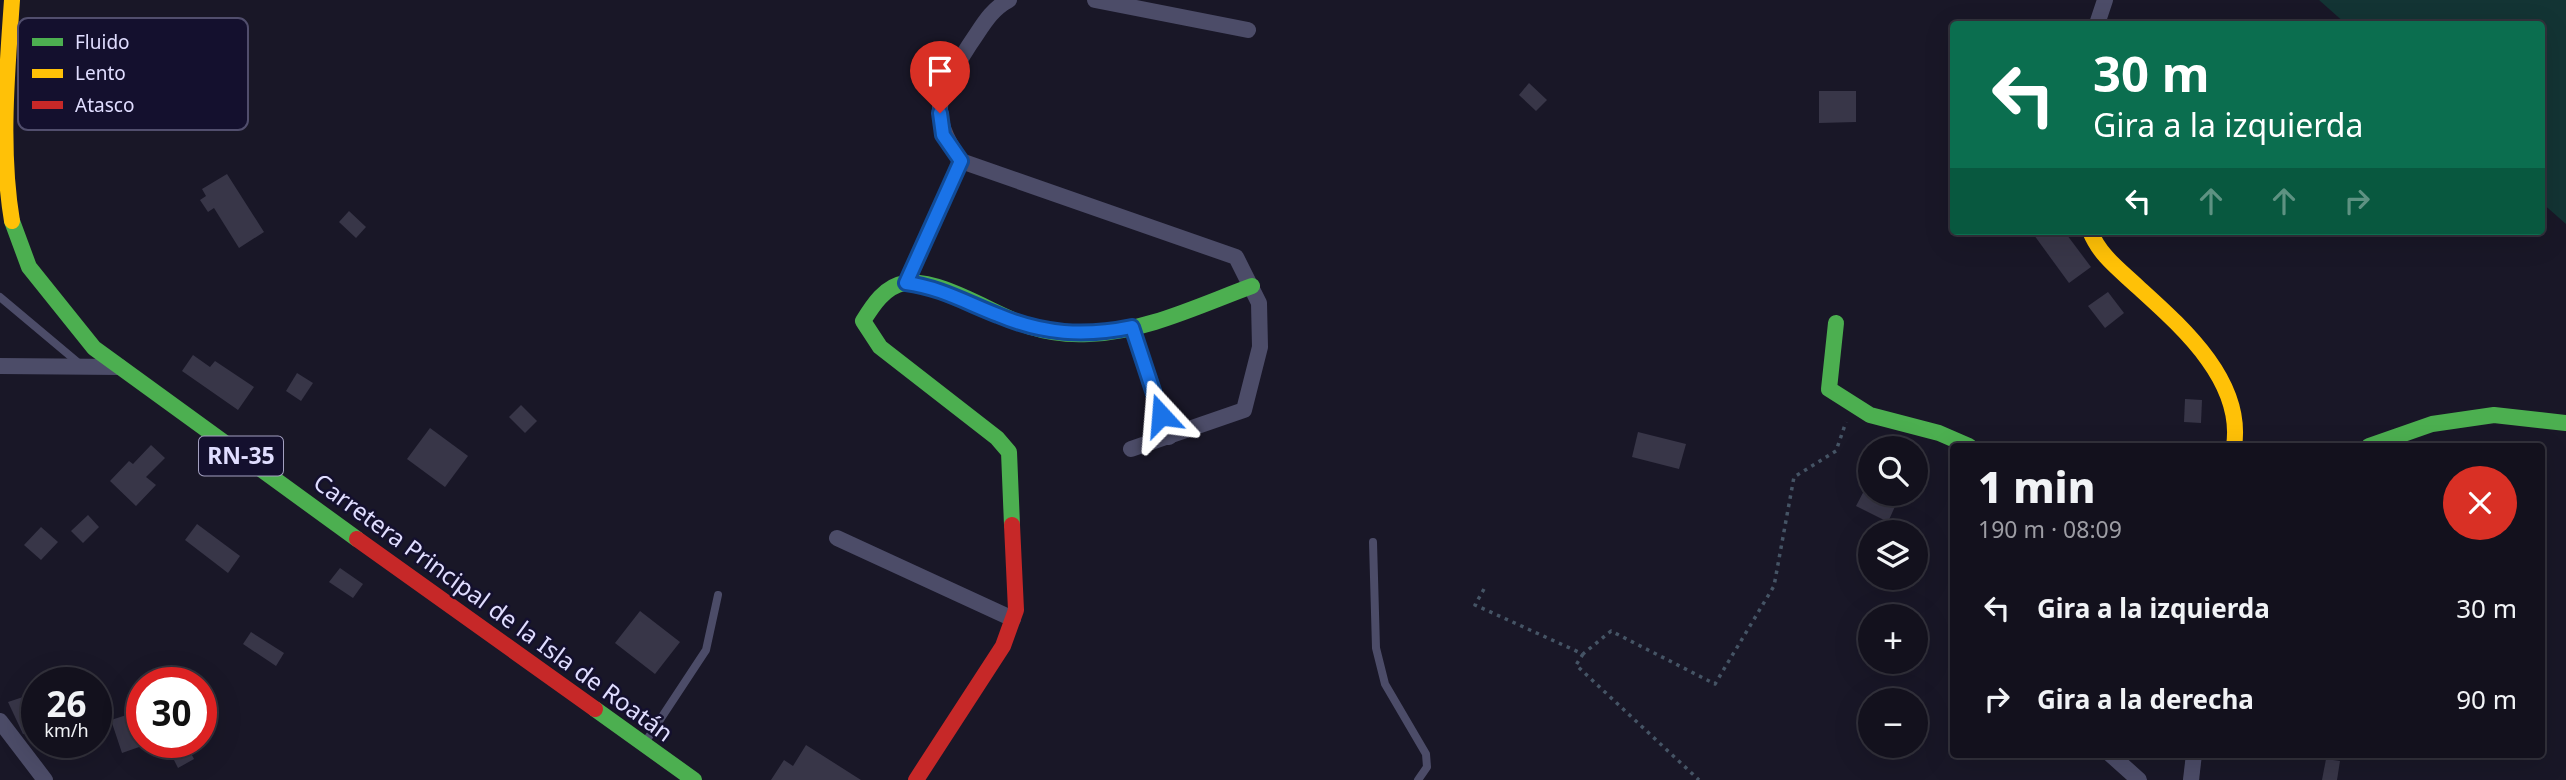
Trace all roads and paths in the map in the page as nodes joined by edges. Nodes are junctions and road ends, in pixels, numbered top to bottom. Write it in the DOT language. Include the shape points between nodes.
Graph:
graph roads {
  1 [pos="12,0"];
  2 [pos="1009,0"];
  3 [pos="1095,0"];
  4 [pos="2105,0"];
  5 [pos="2098,21"];
  6 [pos="1248,30"];
  7 [pos="961,161"];
  8 [pos="2092,235"];
  9 [pos="906,283"];
  10 [pos="1252,286"];
  11 [pos="0,297"];
  12 [pos="1836,323"];
  13 [pos="1132,327"];
  14 [pos="0,366"];
  15 [pos="83,367"];
  16 [pos="120,367"];
  17 [pos="1852,404"];
  18 [pos="2566,423"];
  19 [pos="1169,437"];
  20 [pos="1962,443"];
  21 [pos="2234,443"];
  22 [pos="2378,443"];
  23 [pos="1131,449"];
  24 [pos="837,538"];
  25 [pos="1373,542"];
  26 [pos="1484,589"];
  27 [pos="719,595"];
  28 [pos="1013,619"];
  29 [pos="1583,654"];
  30 [pos="0,721"];
  31 [pos="644,744"];
  32 [pos="2114,758"];
  33 [pos="2194,758"];
  34 [pos="45,780"];
  35 [pos="694,780"];
  36 [pos="916,780"];
  37 [pos="1418,780"];
  38 [pos="1699,780"];
  39 [pos="2139,780"];
  40 [pos="2191,780"];
  1 -- 16 [label="street, Carretera Principal de la Isla de Roatán / RN-35" via="3,128 6,195 15,234 29,267 54,302 94,348"];
  2 -- 7 [label="street" via="995,8 942,87 943,135"];
  3 -- 6 [label="street"];
  4 -- 5 [label="street"];
  7 -- 9 [label="street"];
  7 -- 10 [label="street" via="1236,257"];
  8 -- 21 [label="street" via="2097,249 2213,365 2230,397 2237,423"];
  9 -- 13 [label="street" via="930,286 1033,328 1096,334"];
  9 -- 28 [label="street" via="883,293 863,321 880,347 1009,452"];
  10 -- 13 [label="street"];
  10 -- 19 [label="street" via="1259,303 1260,347 1244,410"];
  11 -- 15 [label="lane"];
  12 -- 17 [label="street" via="1829,389"];
  13 -- 19 [label="street"];
  14 -- 15 [label="street"];
  15 -- 16 [label="street"];
  16 -- 31 [label="street, Carretera Principal de la Isla de Roatán / RN-35"];
  17 -- 20 [label="street" via="1870,415"];
  17 -- 29 [label="path" via="1836,451 1794,477 1774,586 1715,684 1611,631"];
  18 -- 22 [label="street" via="2494,415 2432,424"];
  19 -- 23 [label="street"];
  24 -- 28 [label="street"];
  25 -- 37 [label="lane" via="1376,648 1385,684 1426,754 1427,767"];
  26 -- 29 [label="path" via="1475,605"];
  27 -- 31 [label="lane" via="706,650"];
  28 -- 36 [label="street" via="1003,646"];
  29 -- 38 [label="path" via="1576,665"];
  30 -- 34 [label="street"];
  31 -- 35 [label="street, Carretera Principal de la Isla de Roatán / RN-35"];
  32 -- 39 [label="street"];
  33 -- 40 [label="street"];
}
